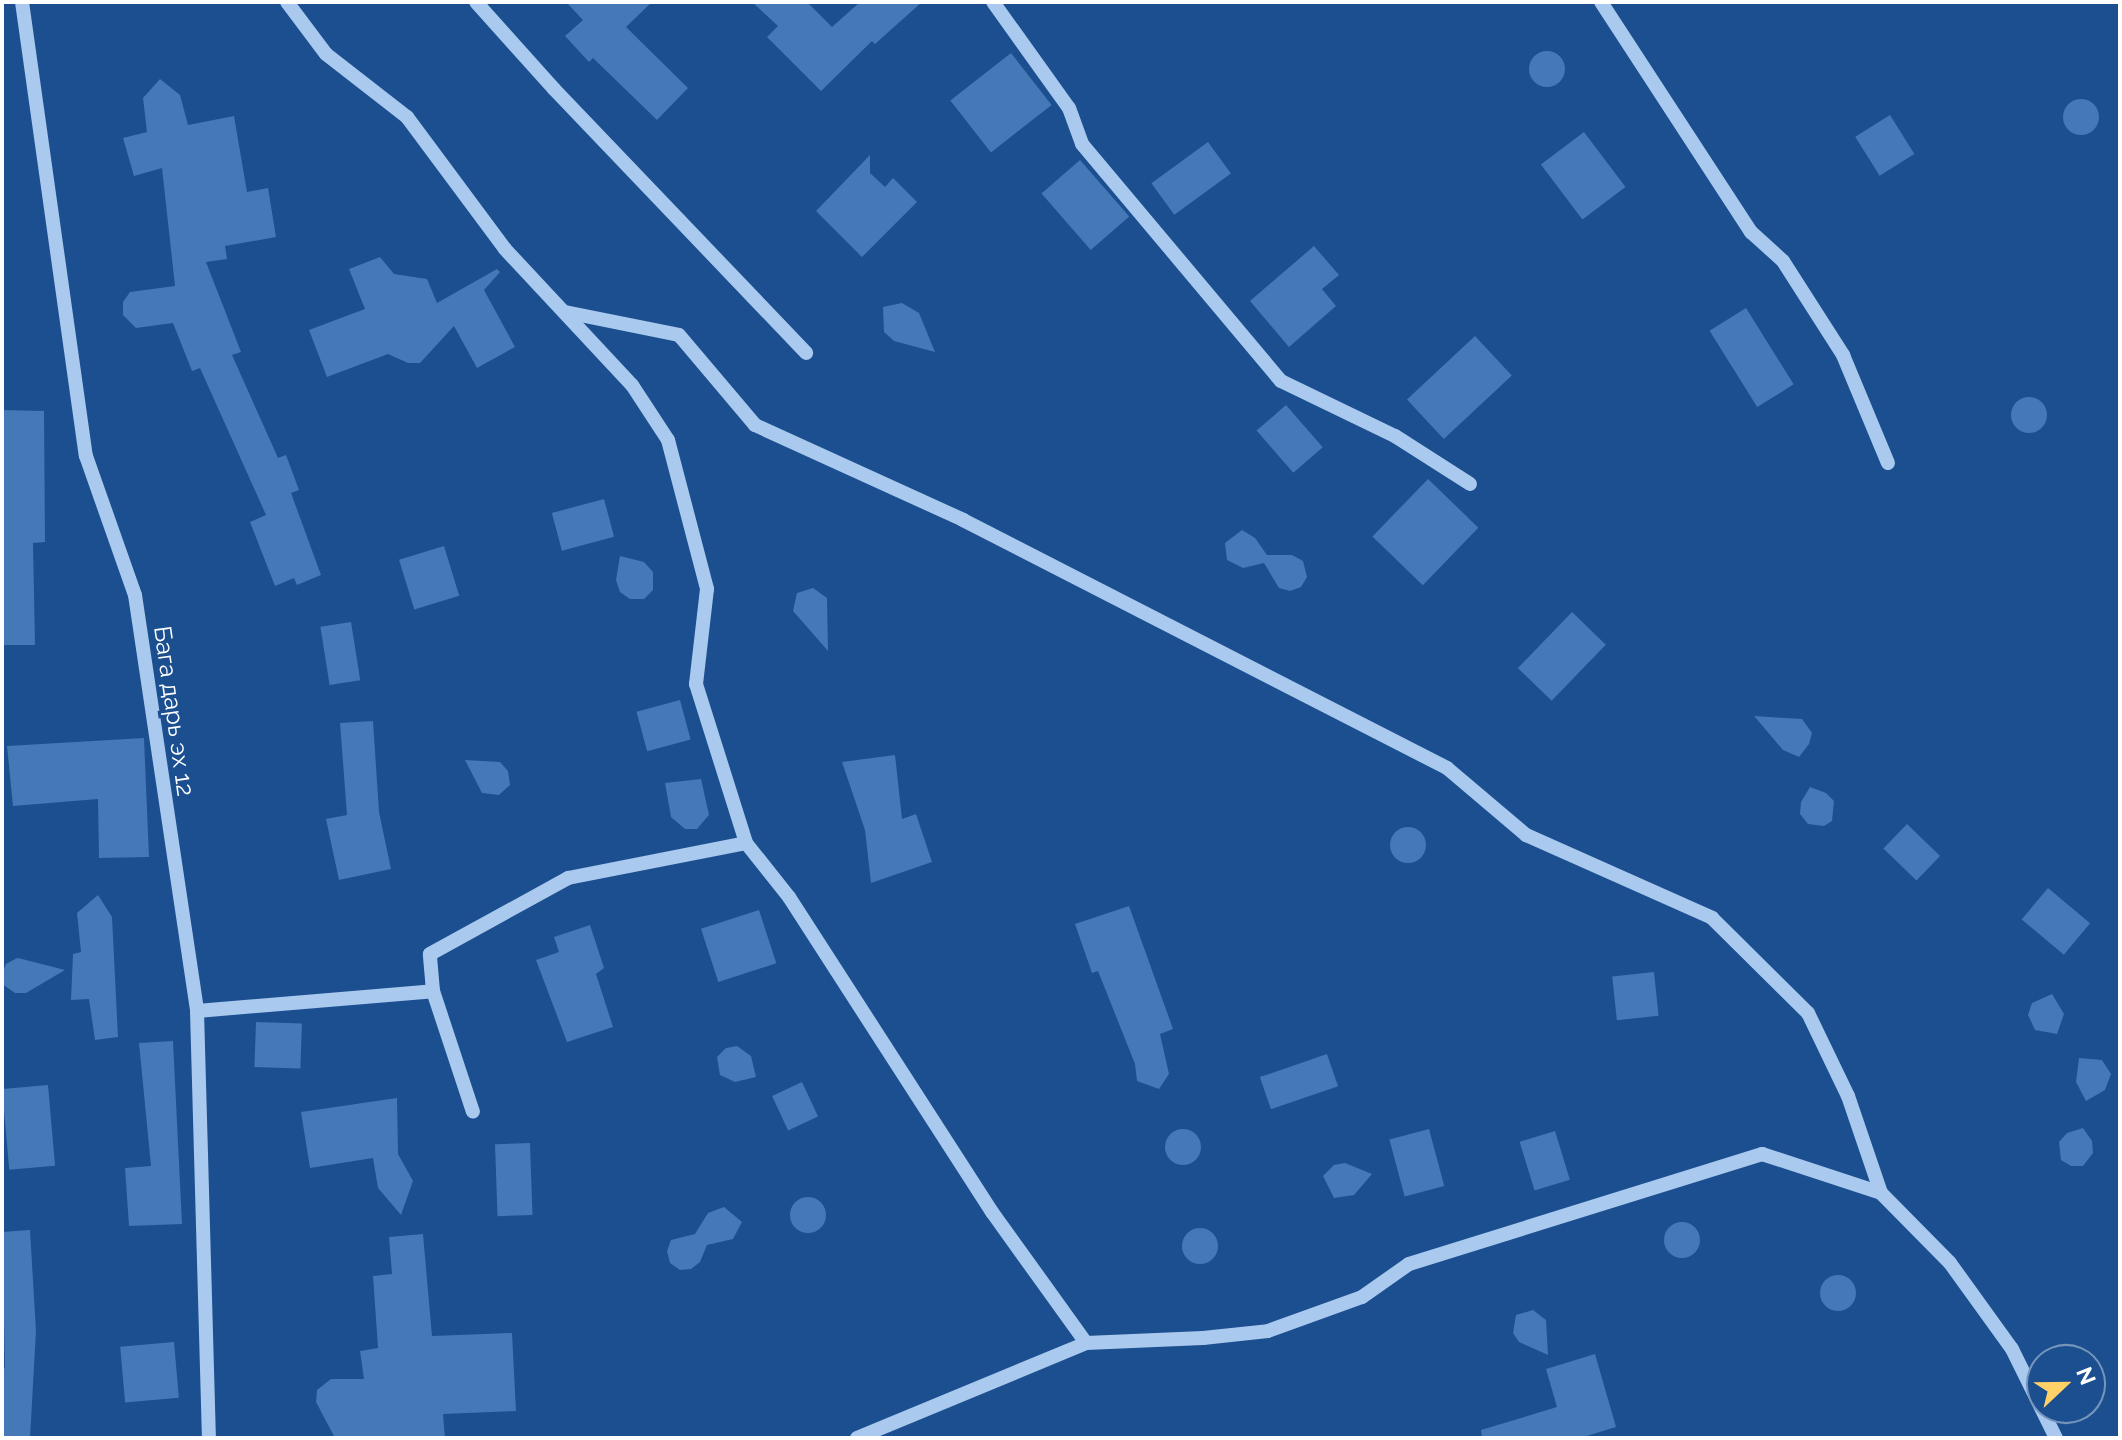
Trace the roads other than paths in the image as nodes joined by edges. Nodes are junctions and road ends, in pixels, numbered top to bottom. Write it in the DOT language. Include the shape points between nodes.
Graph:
graph roads {
  1 [pos="22,2"];
  2 [pos="287,2"];
  3 [pos="476,2"];
  4 [pos="993,2"];
  5 [pos="1601,2"];
  6 [pos="565,312"];
  7 [pos="806,353"];
  8 [pos="1888,463"];
  9 [pos="1470,484"];
  10 [pos="746,843"];
  11 [pos="433,991"];
  12 [pos="197,1011"];
  13 [pos="473,1112"];
  14 [pos="1881,1193"];
  15 [pos="1086,1343"];
  16 [pos="209,1438"];
  17 [pos="857,1438"];
  18 [pos="2056,1438"];
  1 -- 12 [label="street, Бага дарь эх 12" via="86,456 135,595"];
  2 -- 6 [label="street" via="326,54 407,117 505,249"];
  3 -- 7 [label="street"];
  4 -- 9 [label="street" via="1069,108 1082,144 1281,381 1395,436"];
  5 -- 8 [label="street" via="1751,232 1783,261 1843,355"];
  6 -- 10 [label="street" via="632,385 668,440 707,589 696,684"];
  6 -- 14 [label="street" via="679,335 755,425 963,520 1447,768 1526,835 1712,918 1808,1013 1848,1096"];
  10 -- 11 [label="street" via="568,878 430,954"];
  10 -- 15 [label="street" via="789,897 992,1212"];
  11 -- 12 [label="street"];
  11 -- 13 [label="street"];
  12 -- 16 [label="street, Бага дарь эх 12"];
  14 -- 15 [label="street" via="1762,1154 1409,1264 1362,1297 1268,1331"];
  14 -- 18 [label="street" via="1950,1263 2012,1349"];
  15 -- 17 [label="street"];
}
